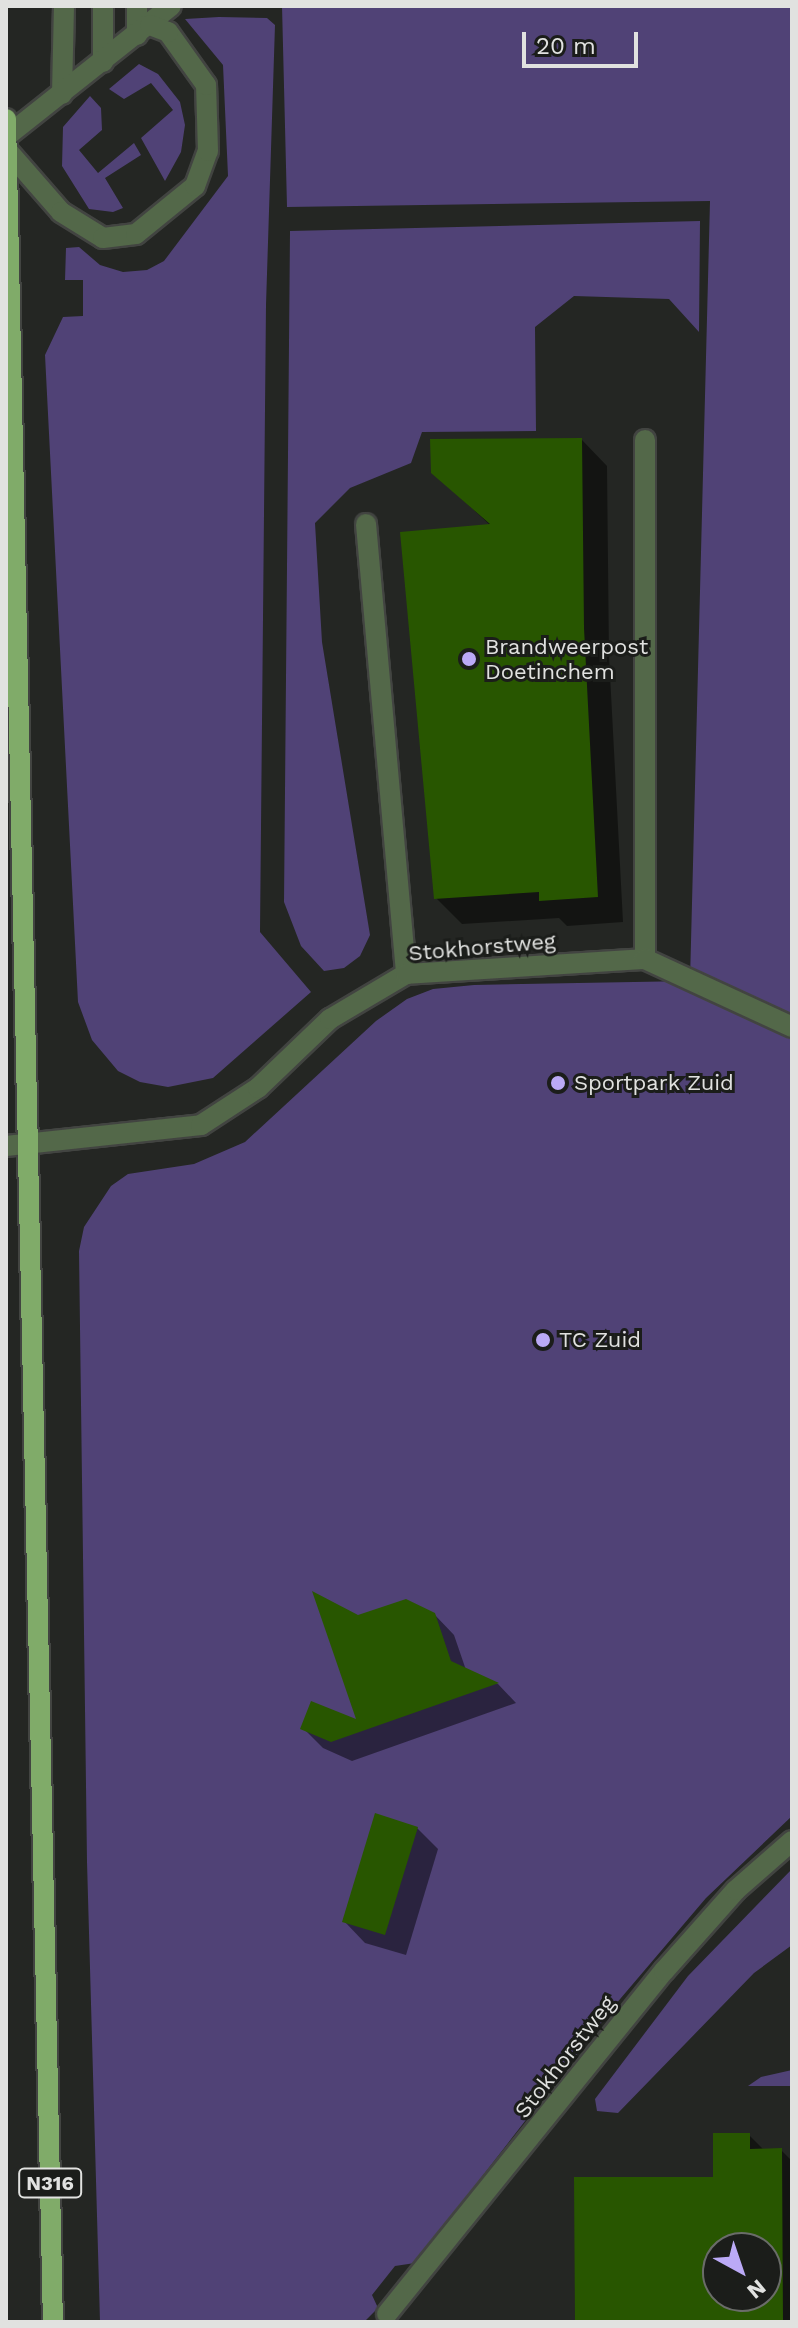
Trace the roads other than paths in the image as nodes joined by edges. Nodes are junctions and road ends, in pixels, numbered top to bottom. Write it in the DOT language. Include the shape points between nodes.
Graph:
graph roads {
  1 [pos="64,6"];
  2 [pos="103,6"];
  3 [pos="137,6"];
  4 [pos="171,6"];
  5 [pos="143,30"];
  6 [pos="103,62"];
  7 [pos="62,94"];
  8 [pos="6,119"];
  9 [pos="7,143"];
  10 [pos="645,440"];
  11 [pos="366,524"];
  12 [pos="645,959"];
  13 [pos="406,974"];
  14 [pos="789,1020"];
  15 [pos="31,1145"];
  16 [pos="6,1146"];
  17 [pos="792,1841"];
  18 [pos="387,2314"];
  19 [pos="53,2322"];
  1 -- 7 [label="street"];
  2 -- 6 [label="street"];
  3 -- 5 [label="street"];
  4 -- 5 [label="street"];
  5 -- 6 [label="street"];
  5 -- 9 [label="street" via="168,32 206,85 208,151 195,186 136,234 103,238 61,212"];
  6 -- 7 [label="street"];
  7 -- 9 [label="street"];
  8 -- 9 [label="main road, N316"];
  9 -- 15 [label="main road, N316"];
  10 -- 12 [label="street"];
  11 -- 13 [label="street"];
  12 -- 13 [label="street, Stokhorstweg"];
  12 -- 14 [label="street" via="711,993"];
  13 -- 15 [label="street, Stokhorstweg" via="330,1019 222,1115 201,1125"];
  15 -- 16 [label="street, Stokhorstweg"];
  15 -- 19 [label="main road, N316"];
  17 -- 18 [label="street, Stokhorstweg" via="736,1890 664,1971"];
}
